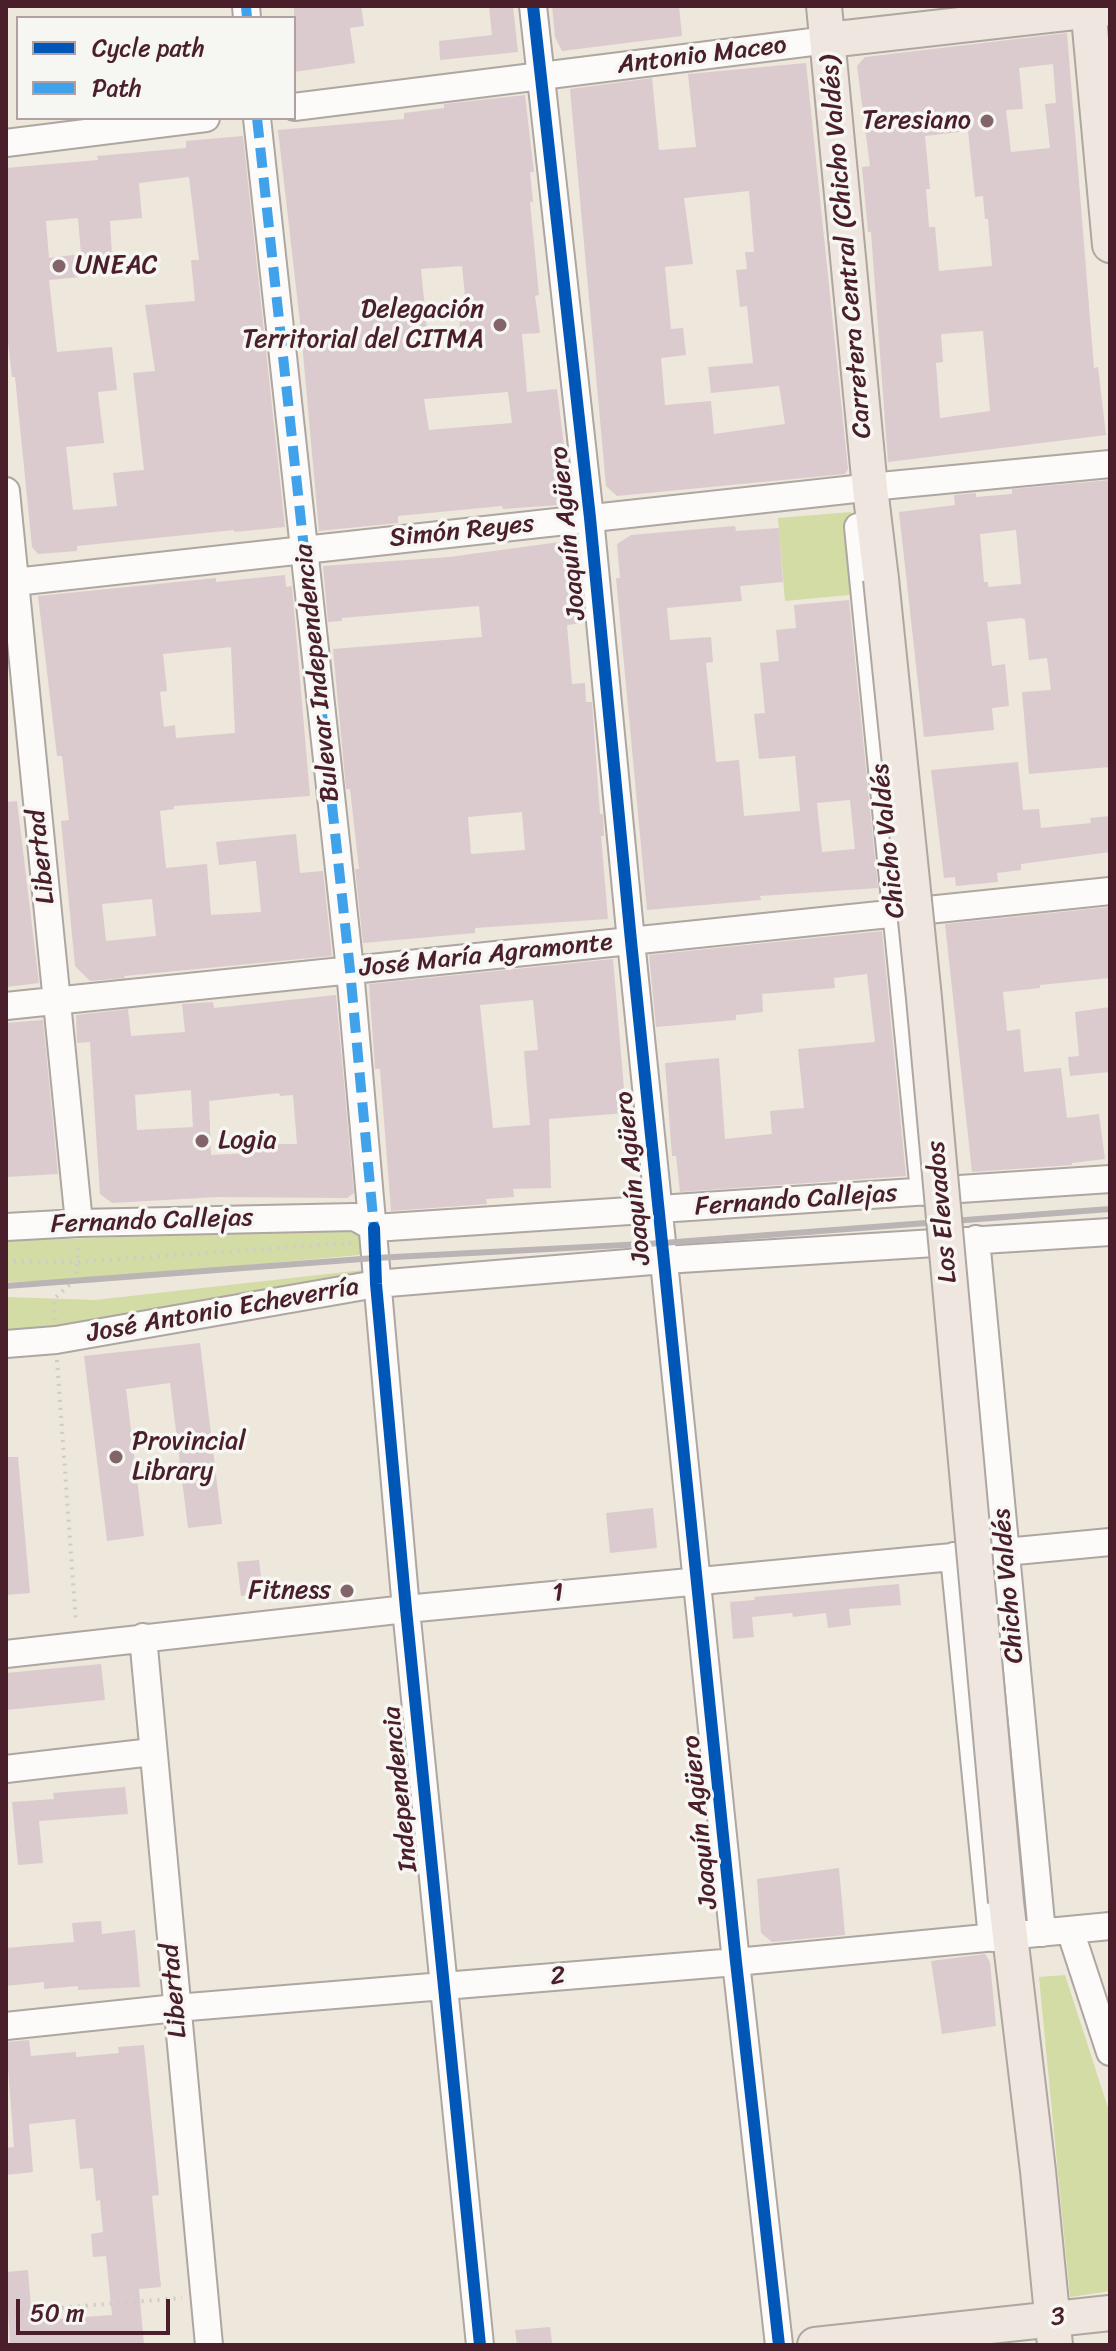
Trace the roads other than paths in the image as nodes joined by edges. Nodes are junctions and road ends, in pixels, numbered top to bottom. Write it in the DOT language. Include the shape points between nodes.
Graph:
graph roads {
  1 [pos="533,6"];
  2 [pos="824,6"];
  3 [pos="1095,8"];
  4 [pos="828,40"];
  5 [pos="541,76"];
  6 [pos="296,107"];
  7 [pos="190,120"];
  8 [pos="257,120"];
  9 [pos="6,143"];
  10 [pos="1110,245"];
  11 [pos="1110,464"];
  12 [pos="862,489"];
  13 [pos="6,491"];
  14 [pos="590,518"];
  15 [pos="305,550"];
  16 [pos="10,582"];
  17 [pos="1110,891"];
  18 [pos="896,913"];
  19 [pos="631,941"];
  20 [pos="350,970"];
  21 [pos="57,1001"];
  22 [pos="6,1006"];
  23 [pos="1110,1179"];
  24 [pos="924,1192"];
  25 [pos="660,1211"];
  26 [pos="79,1223"];
  27 [pos="6,1227"];
  28 [pos="1110,1232"];
  29 [pos="374,1234"];
  30 [pos="976,1239"];
  31 [pos="664,1260"];
  32 [pos="376,1284"];
  33 [pos="6,1344"];
  34 [pos="1110,1542"];
  35 [pos="1006,1552"];
  36 [pos="954,1556"];
  37 [pos="699,1580"];
  38 [pos="406,1609"];
  39 [pos="143,1637"];
  40 [pos="6,1654"];
  41 [pos="152,1752"];
  42 [pos="6,1769"];
  43 [pos="1110,1926"];
  44 [pos="1070,1930"];
  45 [pos="1015,1935"];
  46 [pos="736,1962"];
  47 [pos="443,1987"];
  48 [pos="176,2008"];
  49 [pos="6,2026"];
  50 [pos="1110,2052"];
  51 [pos="1110,2313"];
  52 [pos="1054,2332"];
  53 [pos="209,2345"];
  54 [pos="480,2345"];
  55 [pos="779,2345"];
  56 [pos="815,2345"];
  1 -- 5 [label="street, Joaquín Agüero"];
  2 -- 4 [label="main road, Carretera Central (Chicho Valdés)"];
  3 -- 4 [label="main road, Antonio Maceo"];
  3 -- 10 [label="main road"];
  4 -- 5 [label="street, Antonio Maceo"];
  4 -- 12 [label="main road, Carretera Central (Chicho Valdés)"];
  5 -- 6 [label="street, Antonio Maceo"];
  5 -- 14 [label="street, Joaquín Agüero"];
  7 -- 9 [label="street"];
  8 -- 15 [label="street, Bulevar Independencia"];
  11 -- 12 [label="street, Simón Reyes"];
  12 -- 14 [label="street, Simón Reyes"];
  12 -- 18 [label="street, Chicho Valdés"];
  12 -- 45 [label="main road, Los Elevados, bridge" via="881,579 1006,1902"];
  13 -- 16 [label="street, Libertad"];
  14 -- 15 [label="street, Simón Reyes"];
  14 -- 19 [label="street, Joaquín Agüero"];
  15 -- 16 [label="street, Simón Reyes"];
  15 -- 20 [label="street, Bulevar Independencia"];
  16 -- 21 [label="street, Libertad"];
  17 -- 18 [label="street, José María Agramonte"];
  18 -- 19 [label="street, José María Agramonte"];
  18 -- 24 [label="street, Chicho Valdés"];
  19 -- 20 [label="street, José María Agramonte"];
  19 -- 25 [label="street, Joaquín Agüero"];
  20 -- 21 [label="street, José María Agramonte"];
  20 -- 29 [label="street, Bulevar Independencia"];
  21 -- 22 [label="street, José María Agramonte"];
  21 -- 26 [label="street, Libertad"];
  23 -- 24 [label="street, Fernando Callejas"];
  24 -- 25 [label="street, Fernando Callejas"];
  25 -- 29 [label="street, Fernando Callejas"];
  25 -- 31 [label="street, Joaquín Agüero"];
  26 -- 27 [label="street, Fernando Callejas"];
  26 -- 29 [label="street, Fernando Callejas" via="355,1217"];
  28 -- 30 [label="street, José Antonio Echeverría"];
  29 -- 32 [label="street, Independencia"];
  30 -- 31 [label="street, José Antonio Echeverría"];
  30 -- 35 [label="street, Chicho Valdés"];
  31 -- 32 [label="street, José Antonio Echeverría"];
  31 -- 37 [label="street, Joaquín Agüero"];
  32 -- 33 [label="street, José Antonio Echeverría" via="56,1340"];
  32 -- 38 [label="street, Independencia"];
  34 -- 35 [label="street, 1"];
  35 -- 36 [label="street, 1"];
  35 -- 45 [label="street, Chicho Valdés"];
  36 -- 37 [label="street, 1"];
  36 -- 45 [label="street, Chicho Valdés"];
  37 -- 38 [label="street, 1"];
  37 -- 46 [label="street, Joaquín Agüero"];
  38 -- 39 [label="street, 1"];
  38 -- 47 [label="street, Independencia"];
  39 -- 40 [label="street, 1"];
  39 -- 41 [label="street, Libertad"];
  41 -- 42 [label="street"];
  41 -- 48 [label="street, Libertad"];
  43 -- 44 [label="street, 2"];
  44 -- 45 [label="street, 2"];
  44 -- 50 [label="street"];
  45 -- 46 [label="street, 2"];
  45 -- 52 [label="main road"];
  46 -- 47 [label="street, 2"];
  46 -- 55 [label="street, Joaquín Agüero"];
  47 -- 48 [label="street, 2"];
  47 -- 54 [label="street, Independencia"];
  48 -- 49 [label="street, 2"];
  48 -- 53 [label="street, Libertad"];
  51 -- 52 [label="main road, 3"];
  52 -- 56 [label="main road, 3"];
}
